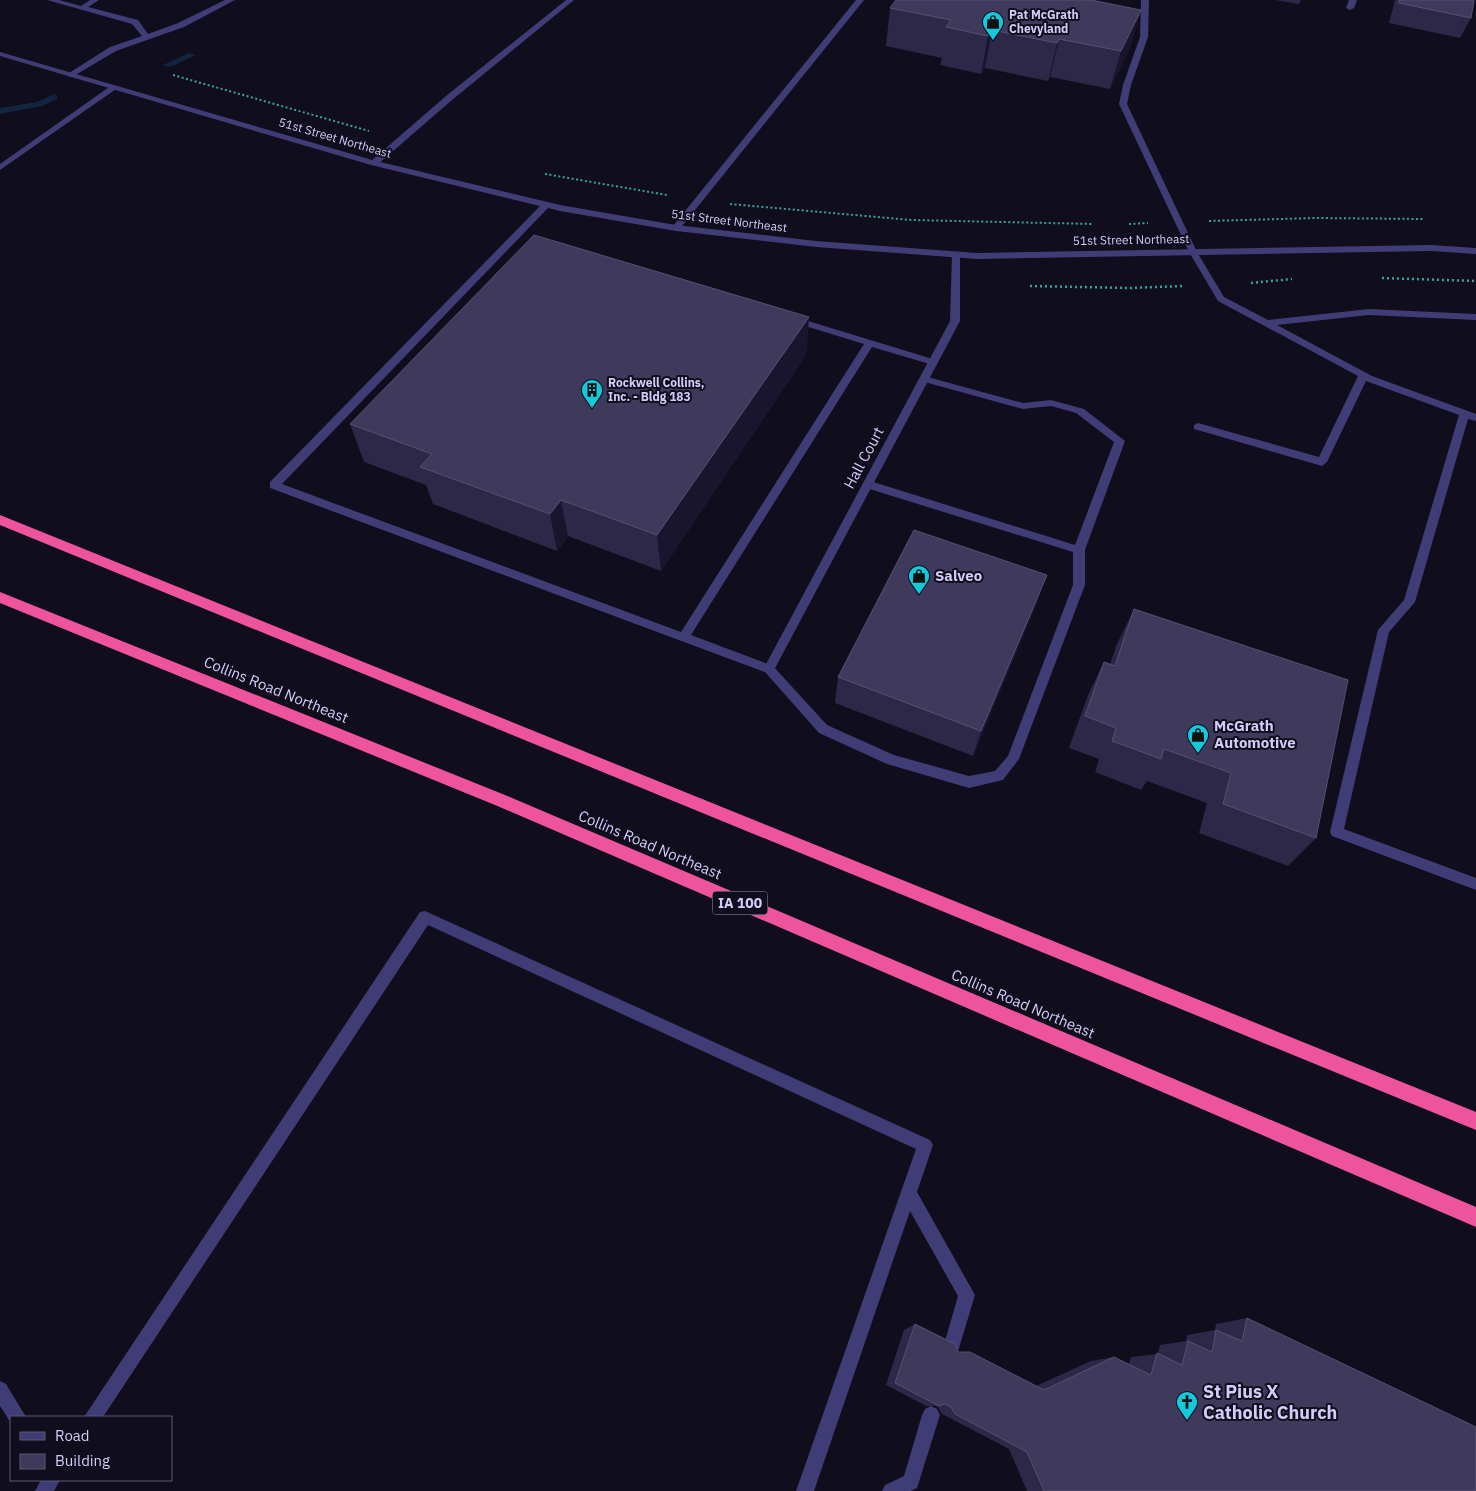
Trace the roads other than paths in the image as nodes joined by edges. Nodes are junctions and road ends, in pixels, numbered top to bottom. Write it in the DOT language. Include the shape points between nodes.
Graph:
graph roads {
  1 [pos="51,0"];
  2 [pos="95,0"];
  3 [pos="231,0"];
  4 [pos="570,0"];
  5 [pos="860,0"];
  6 [pos="1145,0"];
  7 [pos="1353,0"];
  8 [pos="82,8"];
  9 [pos="1350,8"];
  10 [pos="147,37"];
  11 [pos="0,54"];
  12 [pos="72,75"];
  13 [pos="115,87"];
  14 [pos="374,163"];
  15 [pos="0,168"];
  16 [pos="546,205"];
  17 [pos="676,228"];
  18 [pos="1476,251"];
  19 [pos="1194,252"];
  20 [pos="956,254"];
  21 [pos="787,317"];
  22 [pos="1476,317"];
  23 [pos="1267,323"];
  24 [pos="870,343"];
  25 [pos="933,362"];
  26 [pos="1364,375"];
  27 [pos="924,379"];
  28 [pos="1470,416"];
  29 [pos="1198,427"];
  30 [pos="867,484"];
  31 [pos="0,520"];
  32 [pos="1079,550"];
  33 [pos="0,598"];
  34 [pos="684,637"];
  35 [pos="769,668"];
  36 [pos="1476,884"];
  37 [pos="1476,1121"];
  38 [pos="908,1192"];
  39 [pos="1476,1218"];
  40 [pos="951,1348"];
  41 [pos="0,1390"];
  42 [pos="931,1415"];
  43 [pos="16,1416"];
  44 [pos="94,1416"];
  45 [pos="805,1491"];
  46 [pos="891,1491"];
  1 -- 8 [label="street"];
  2 -- 8 [label="street"];
  3 -- 10 [label="street" via="181,25"];
  4 -- 14 [label="street"];
  5 -- 17 [label="street"];
  6 -- 19 [label="street" via="1124,104"];
  7 -- 9 [label="street"];
  8 -- 10 [label="street" via="135,22"];
  10 -- 12 [label="street" via="113,49"];
  11 -- 12 [label="street, 51st Street Northeast"];
  12 -- 13 [label="street, 51st Street Northeast"];
  13 -- 14 [label="street, 51st Street Northeast"];
  13 -- 15 [label="street"];
  14 -- 16 [label="street, 51st Street Northeast"];
  16 -- 17 [label="street, 51st Street Northeast"];
  16 -- 34 [label="street" via="513,245 274,484"];
  17 -- 20 [label="street, 51st Street Northeast" via="816,244"];
  18 -- 19 [label="street, 51st Street Northeast" via="1431,248"];
  19 -- 20 [label="street, 51st Street Northeast"];
  19 -- 23 [label="street" via="1221,299"];
  20 -- 25 [label="street, Hall Court" via="955,321"];
  21 -- 24 [label="street"];
  22 -- 23 [label="street" via="1369,312"];
  23 -- 26 [label="street"];
  24 -- 25 [label="street"];
  24 -- 34 [label="street"];
  25 -- 27 [label="street, Hall Court"];
  26 -- 28 [label="street"];
  26 -- 29 [label="street" via="1322,462"];
  27 -- 30 [label="street, Hall Court"];
  27 -- 32 [label="street" via="1023,406 1051,403 1080,411 1120,441"];
  28 -- 36 [label="street" via="1410,602 1384,630 1336,832"];
  30 -- 32 [label="street"];
  30 -- 35 [label="street, Hall Court"];
  31 -- 37 [label="highway"];
  32 -- 35 [label="street" via="1079,585 1013,759 999,776 969,782 891,760 823,730"];
  33 -- 39 [label="highway, Collins Road Northeast / IA 100" via="500,800"];
  34 -- 35 [label="street"];
  38 -- 40 [label="street" via="967,1295"];
  38 -- 44 [label="street" via="924,1145 425,917"];
  38 -- 45 [label="street"];
  41 -- 43 [label="street"];
  42 -- 46 [label="street" via="911,1482"];
}
